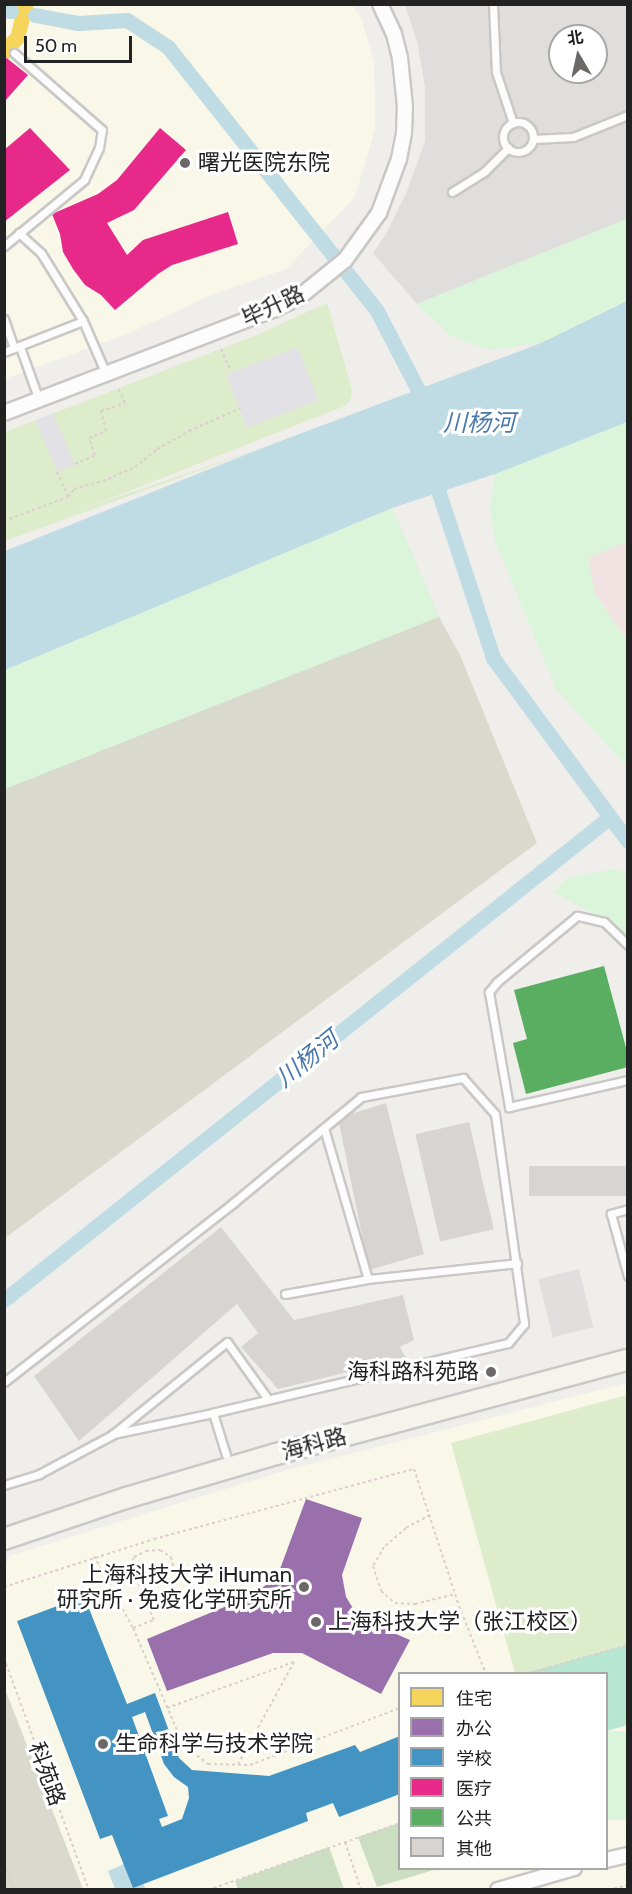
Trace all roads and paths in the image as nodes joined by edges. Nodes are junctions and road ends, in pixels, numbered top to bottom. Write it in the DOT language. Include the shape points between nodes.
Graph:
graph roads {
  1 [pos="380,4"];
  2 [pos="493,4"];
  3 [pos="14,53"];
  4 [pos="627,115"];
  5 [pos="513,123"];
  6 [pos="533,139"];
  7 [pos="508,148"];
  8 [pos="452,192"];
  9 [pos="19,233"];
  10 [pos="4,246"];
  11 [pos="4,318"];
  12 [pos="83,321"];
  13 [pos="17,347"];
  14 [pos="221,349"];
  15 [pos="4,352"];
  16 [pos="231,371"];
  17 [pos="106,374"];
  18 [pos="118,388"];
  19 [pos="39,400"];
  20 [pos="241,408"];
  21 [pos="4,413"];
  22 [pos="75,464"];
  23 [pos="57,472"];
  24 [pos="68,497"];
  25 [pos="4,521"];
  26 [pos="627,945"];
  27 [pos="627,1080"];
  28 [pos="324,1128"];
  29 [pos="627,1209"];
  30 [pos="624,1251"];
  31 [pos="517,1263"];
  32 [pos="627,1276"];
  33 [pos="368,1279"];
  34 [pos="285,1294"];
  35 [pos="627,1347"];
  36 [pos="627,1360"];
  37 [pos="4,1382"];
  38 [pos="268,1399"];
  39 [pos="213,1413"];
  40 [pos="112,1435"];
  41 [pos="226,1455"];
  42 [pos="4,1485"];
  43 [pos="430,1515"];
  44 [pos="4,1525"];
  45 [pos="4,1539"];
  46 [pos="94,1557"];
  47 [pos="174,1571"];
  48 [pos="4,1587"];
  49 [pos="456,1594"];
  50 [pos="133,1628"];
  51 [pos="627,1645"];
  52 [pos="4,1658"];
  53 [pos="485,1672"];
  54 [pos="532,1672"];
  55 [pos="167,1708"];
  56 [pos="398,1708"];
  57 [pos="238,1765"];
  58 [pos="398,1823"];
  59 [pos="345,1842"];
  60 [pos="627,1855"];
  61 [pos="608,1860"];
  62 [pos="4,1864"];
  63 [pos="570,1870"];
  64 [pos="627,1885"];
  65 [pos="15,1890"];
  66 [pos="89,1890"];
  67 [pos="208,1890"];
  68 [pos="361,1890"];
  69 [pos="498,1890"];
  70 [pos="608,1890"];
  1 -- 17 [label="street, 毕升路" via="400,58 404,133 391,187 365,235 345,260 298,298"];
  2 -- 5 [label="lane" via="496,72"];
  3 -- 9 [label="lane" via="102,130 99,148 84,180"];
  4 -- 6 [label="lane" via="573,137"];
  5 -- 6 [label="lane" via="526,124"];
  5 -- 7 [label="lane" via="503,134"];
  6 -- 7 [label="lane" via="521,152"];
  7 -- 8 [label="lane" via="485,171"];
  9 -- 10 [label="lane"];
  9 -- 12 [label="lane" via="41,253"];
  11 -- 13 [label="lane"];
  12 -- 13 [label="lane"];
  12 -- 17 [label="lane"];
  13 -- 15 [label="lane"];
  13 -- 19 [label="lane"];
  14 -- 16 [label="path"];
  17 -- 19 [label="street, 毕升路"];
  18 -- 22 [label="path" via="125,403 101,411 106,431 89,438 95,455"];
  19 -- 21 [label="street, 毕升路"];
  20 -- 24 [label="path" via="165,445 135,467 74,489"];
  23 -- 24 [label="path"];
  24 -- 25 [label="path"];
  26 -- 27 [label="lane" via="604,922 577,916 489,992 509,1107"];
  28 -- 31 [label="lane" via="361,1097 463,1078 495,1114"];
  28 -- 33 [label="lane"];
  28 -- 37 [label="lane"];
  29 -- 30 [label="lane" via="611,1214"];
  30 -- 32 [label="lane"];
  31 -- 33 [label="lane"];
  31 -- 38 [label="lane" via="524,1324 508,1343"];
  33 -- 34 [label="lane"];
  35 -- 41 [label="street, 海科路"];
  36 -- 45 [label="street, 海科路" via="276,1454"];
  38 -- 39 [label="lane"];
  38 -- 40 [label="lane" via="227,1342"];
  39 -- 40 [label="lane"];
  39 -- 41 [label="lane"];
  40 -- 42 [label="lane" via="39,1474"];
  41 -- 44 [label="street, 海科路"];
  43 -- 46 [label="path" via="414,1469"];
  43 -- 49 [label="path"];
  43 -- 49 [label="path" via="406,1528 384,1547 373,1566 381,1591 395,1603 415,1604"];
  46 -- 48 [label="path"];
  46 -- 50 [label="path"];
  47 -- 50 [label="path" via="171,1557 160,1550 134,1557 131,1566 154,1620"];
  49 -- 53 [label="path"];
  50 -- 55 [label="path"];
  51 -- 54 [label="path"];
  52 -- 66 [label="path, 科苑路"];
  55 -- 57 [label="path" via="183,1744 208,1764"];
  55 -- 57 [label="path" via="294,1662"];
  56 -- 57 [label="path" via="250,1766"];
  58 -- 59 [label="path"];
  59 -- 67 [label="path"];
  59 -- 68 [label="path"];
  60 -- 61 [label="street"];
  62 -- 65 [label="path"];
  63 -- 69 [label="street"];
  64 -- 70 [label="path"];
}
